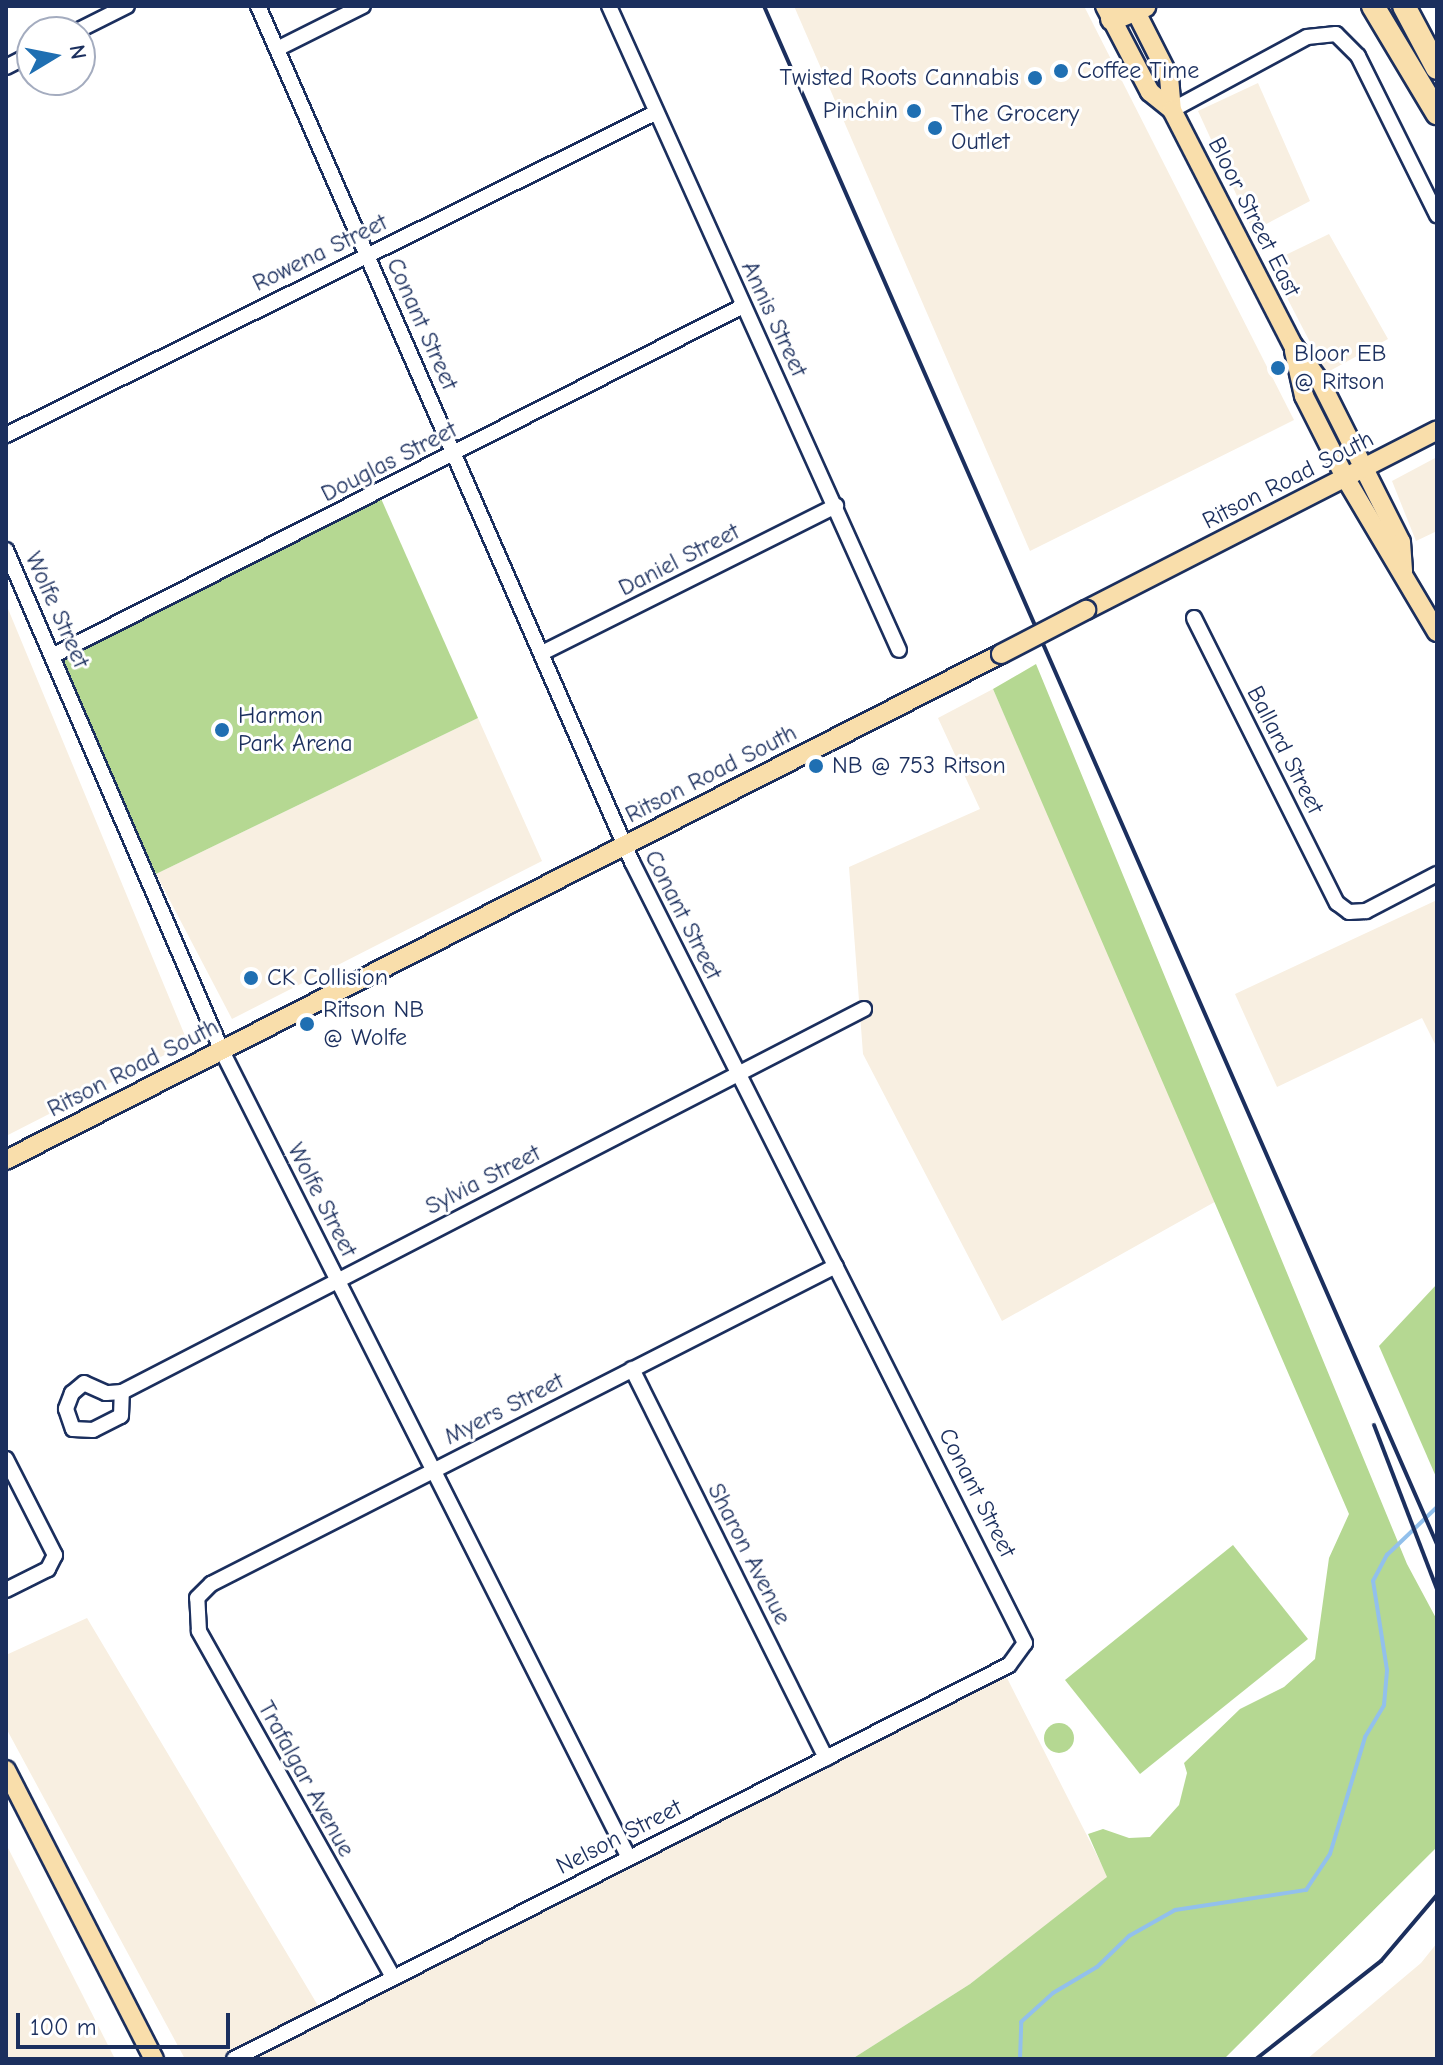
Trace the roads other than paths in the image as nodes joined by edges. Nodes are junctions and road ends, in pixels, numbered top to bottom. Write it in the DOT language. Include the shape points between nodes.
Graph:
graph roads {
  1 [pos="127,6"];
  2 [pos="258,6"];
  3 [pos="363,6"];
  4 [pos="609,6"];
  5 [pos="1373,6"];
  6 [pos="1404,6"];
  7 [pos="1138,7"];
  8 [pos="1108,12"];
  9 [pos="96,22"];
  10 [pos="277,49"];
  11 [pos="1437,68"];
  12 [pos="1172,110"];
  13 [pos="655,113"];
  14 [pos="1437,113"];
  15 [pos="1437,215"];
  16 [pos="368,254"];
  17 [pos="743,306"];
  18 [pos="1293,345"];
  19 [pos="1437,430"];
  20 [pos="6,435"];
  21 [pos="455,454"];
  22 [pos="1364,468"];
  23 [pos="1346,479"];
  24 [pos="836,506"];
  25 [pos="6,550"];
  26 [pos="1403,572"];
  27 [pos="1194,618"];
  28 [pos="1437,632"];
  29 [pos="899,650"];
  30 [pos="542,653"];
  31 [pos="52,656"];
  32 [pos="623,844"];
  33 [pos="1437,874"];
  34 [pos="864,1009"];
  35 [pos="221,1049"];
  36 [pos="739,1074"];
  37 [pos="6,1160"];
  38 [pos="836,1266"];
  39 [pos="338,1279"];
  40 [pos="632,1369"];
  41 [pos="122,1392"];
  42 [pos="6,1459"];
  43 [pos="433,1470"];
  44 [pos="6,1590"];
  45 [pos="197,1598"];
  46 [pos="1022,1652"];
  47 [pos="826,1758"];
  48 [pos="6,1770"];
  49 [pos="628,1856"];
  50 [pos="393,1977"];
  51 [pos="154,2059"];
  52 [pos="234,2059"];
  1 -- 9 [label="street"];
  2 -- 10 [label="street, Conant Street"];
  3 -- 10 [label="street"];
  4 -- 13 [label="street, Annis Street"];
  5 -- 14 [label="highway"];
  6 -- 11 [label="highway"];
  7 -- 8 [label="highway"];
  7 -- 12 [label="main road, Bloor Street East" via="1169,77"];
  8 -- 12 [label="main road, Bloor Street East" via="1150,92"];
  10 -- 16 [label="street, Conant Street"];
  12 -- 15 [label="street" via="1307,37 1336,34 1358,56"];
  12 -- 18 [label="main road, Bloor Street East"];
  13 -- 16 [label="street, Rowena Street"];
  13 -- 17 [label="street, Annis Street"];
  16 -- 20 [label="street, Rowena Street"];
  16 -- 21 [label="street, Conant Street"];
  17 -- 21 [label="street, Douglas Street"];
  17 -- 24 [label="street, Annis Street"];
  18 -- 22 [label="main road, Bloor Street East" via="1321,383"];
  18 -- 23 [label="main road, Bloor Street East" via="1304,396"];
  19 -- 22 [label="main road, Ritson Road South"];
  21 -- 30 [label="street, Conant Street"];
  21 -- 31 [label="street, Douglas Street"];
  22 -- 23 [label="main road, Ritson Road South"];
  22 -- 26 [label="main road, Bloor Street East" via="1401,542"];
  23 -- 26 [label="main road, Bloor Street East" via="1384,551"];
  23 -- 32 [label="main road, Ritson Road South, bridge"];
  24 -- 29 [label="street, Annis Street"];
  24 -- 30 [label="street, Daniel Street"];
  25 -- 31 [label="street, Wolfe Street"];
  26 -- 28 [label="main road, Bloor Street East"];
  27 -- 33 [label="street, Ballard Street" via="1337,903 1349,912 1366,911"];
  30 -- 32 [label="street, Conant Street"];
  31 -- 35 [label="street, Wolfe Street"];
  32 -- 35 [label="main road, Ritson Road South"];
  32 -- 36 [label="street, Conant Street"];
  34 -- 36 [label="street, Sylvia Street"];
  35 -- 37 [label="main road, Ritson Road South"];
  35 -- 39 [label="street, Wolfe Street"];
  36 -- 38 [label="street, Conant Street"];
  36 -- 39 [label="street, Sylvia Street"];
  38 -- 40 [label="street, Myers Street"];
  38 -- 46 [label="street, Conant Street" via="1023,1632"];
  39 -- 41 [label="street, Sylvia Street"];
  39 -- 43 [label="street, Wolfe Street"];
  40 -- 43 [label="street, Myers Street"];
  40 -- 47 [label="street, Sharon Avenue"];
  42 -- 44 [label="street" via="55,1555 48,1569"];
  43 -- 45 [label="street, Myers Street" via="211,1584"];
  43 -- 49 [label="street, Wolfe Street"];
  45 -- 50 [label="street, Trafalgar Avenue" via="199,1631"];
  46 -- 47 [label="street, Nelson Street" via="1009,1665"];
  47 -- 49 [label="street, Nelson Street"];
  48 -- 51 [label="main road"];
  49 -- 50 [label="street, Nelson Street"];
  50 -- 52 [label="street, Nelson Street"];
}
